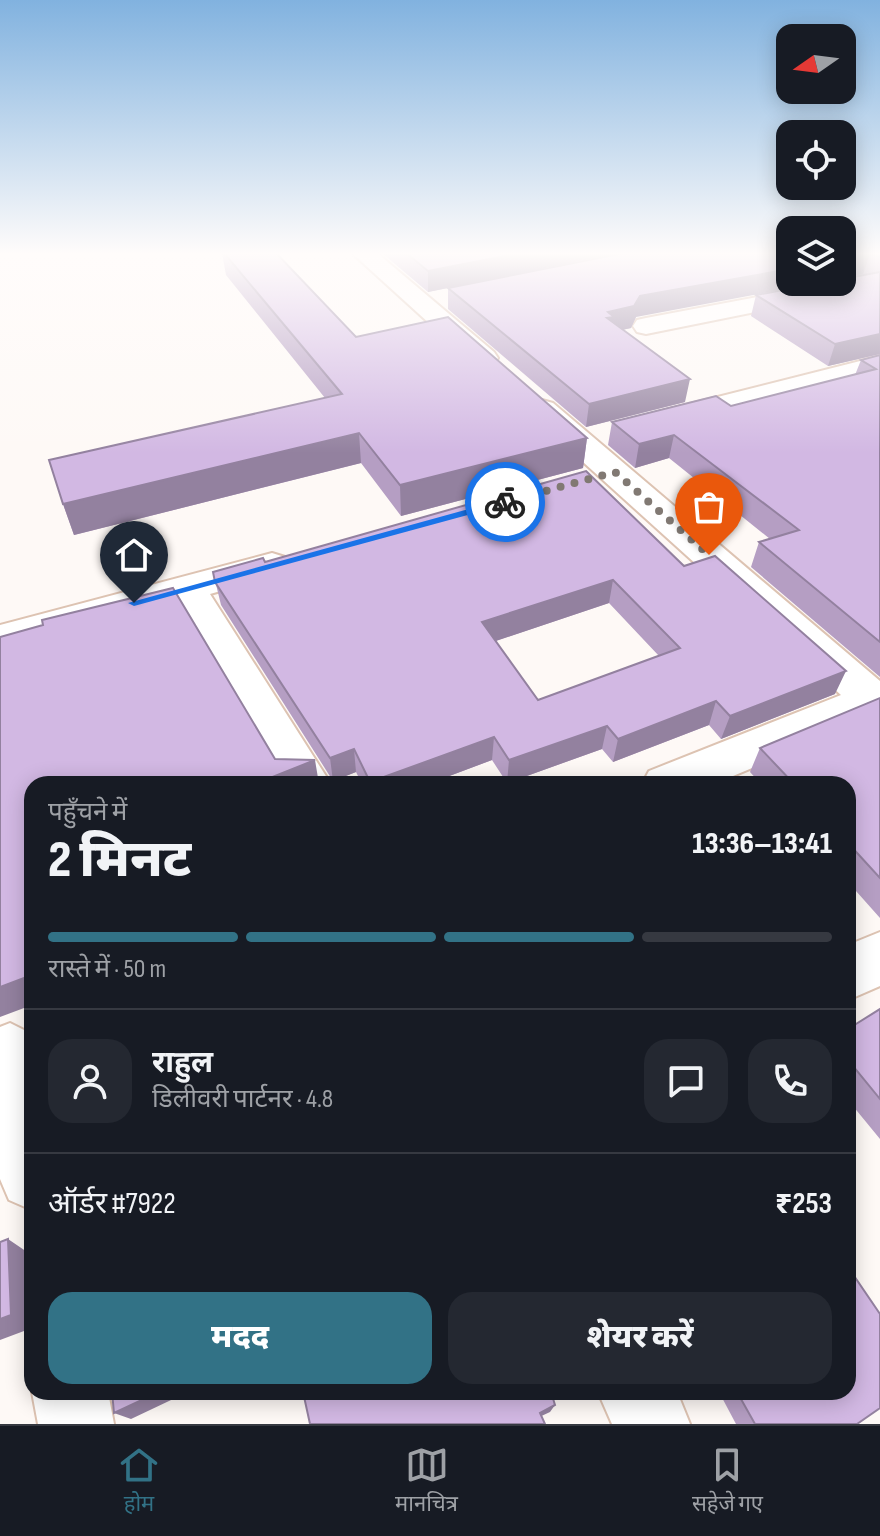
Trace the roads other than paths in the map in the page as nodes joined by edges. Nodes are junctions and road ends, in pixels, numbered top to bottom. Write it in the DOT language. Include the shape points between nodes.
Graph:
graph roads {
  1 [pos="453,319"];
  2 [pos="680,319"];
  3 [pos="646,326"];
  4 [pos="880,364"];
  5 [pos="638,425"];
  6 [pos="615,472"];
  7 [pos="569,484"];
  8 [pos="309,555"];
  9 [pos="187,588"];
  10 [pos="0,639"];
  11 [pos="878,701"];
  12 [pos="302,776"];
  13 [pos="686,776"];
  14 [pos="880,957"];
  15 [pos="856,970"];
  16 [pos="14,1052"];
  17 [pos="24,1121"];
  18 [pos="72,1400"];
  19 [pos="640,1400"];
  20 [pos="76,1424"];
  21 [pos="652,1424"];
  1 -- 6 [label="street" via="516,387 593,437"];
  2 -- 3 [label="street"];
  4 -- 5 [label="street"];
  6 -- 7 [label="street"];
  6 -- 11 [label="street"];
  8 -- 9 [label="street"];
  9 -- 10 [label="street"];
  9 -- 12 [label="street"];
  11 -- 13 [label="street"];
  14 -- 15 [label="street"];
  16 -- 17 [label="street"];
  18 -- 20 [label="street"];
  19 -- 21 [label="street"];
}
